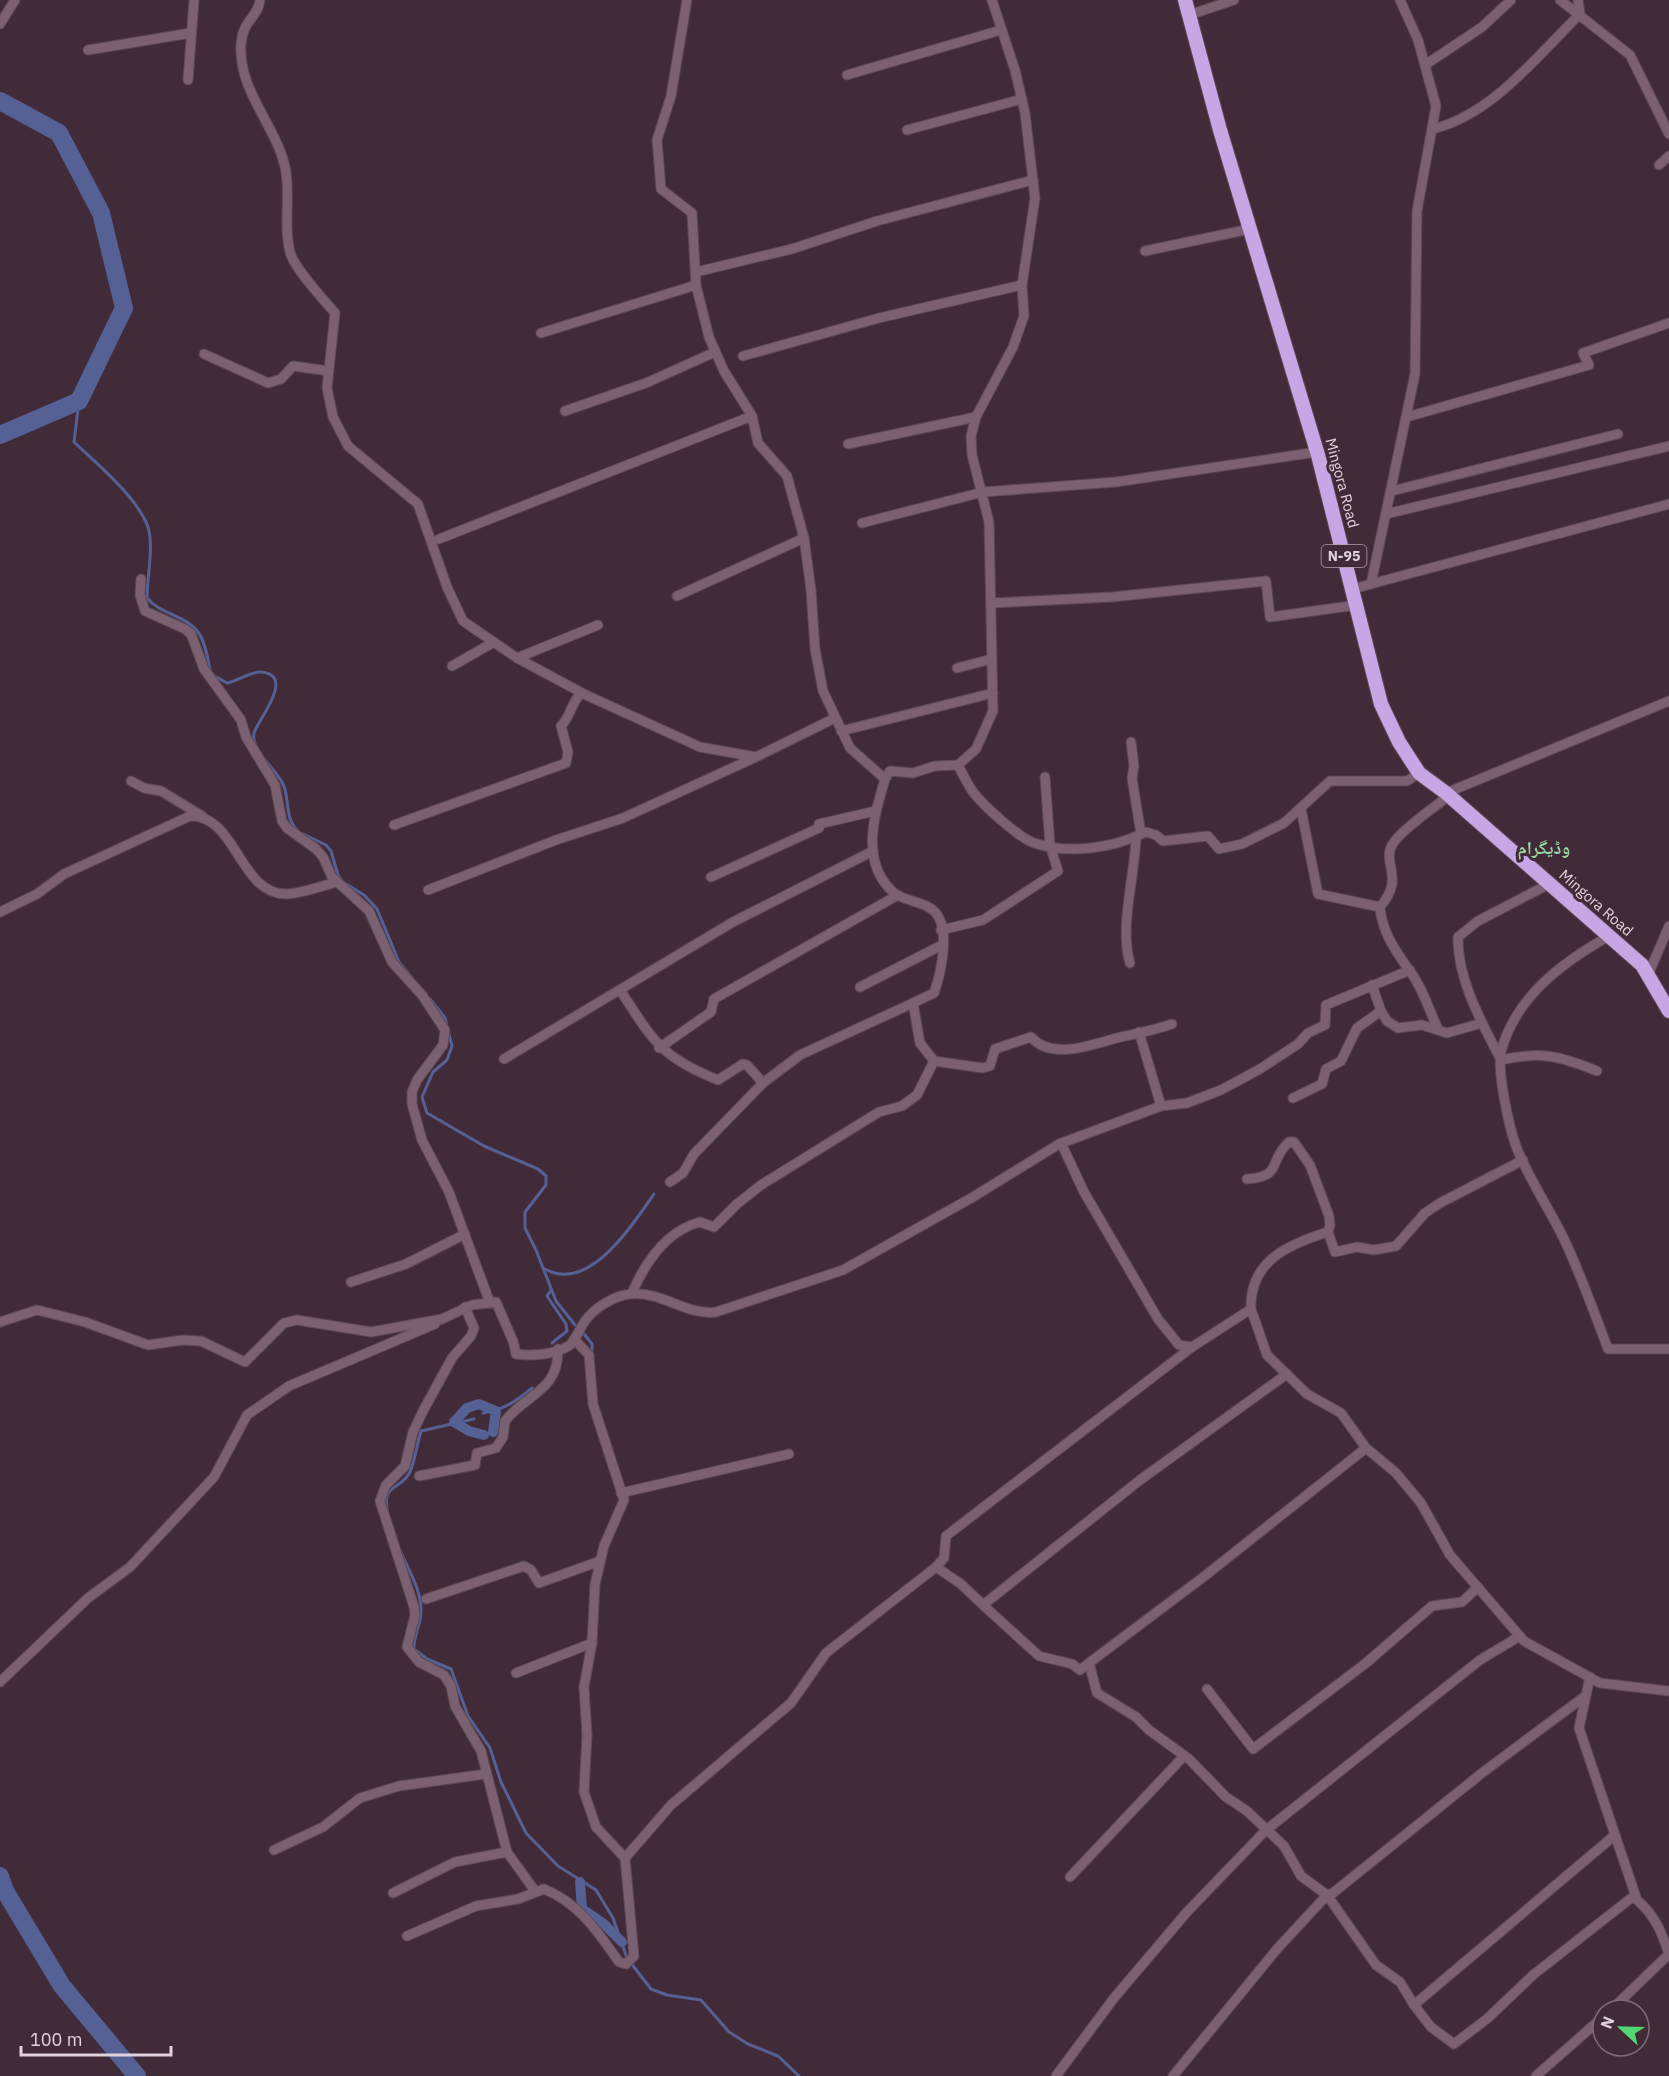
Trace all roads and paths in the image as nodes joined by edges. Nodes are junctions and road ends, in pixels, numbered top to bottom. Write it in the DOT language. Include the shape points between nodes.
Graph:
graph roads {
  1 [pos="15,0"];
  2 [pos="194,0"];
  3 [pos="260,0"];
  4 [pos="687,0"];
  5 [pos="992,0"];
  6 [pos="1185,0"];
  7 [pos="1234,0"];
  8 [pos="1400,0"];
  9 [pos="1511,0"];
  10 [pos="1560,0"];
  11 [pos="1578,0"];
  12 [pos="1580,14"];
  13 [pos="1189,15"];
  14 [pos="0,24"];
  15 [pos="1001,30"];
  16 [pos="191,33"];
  17 [pos="88,50"];
  18 [pos="1425,65"];
  19 [pos="847,75"];
  20 [pos="188,80"];
  21 [pos="1022,99"];
  22 [pos="1432,129"];
  23 [pos="907,130"];
  24 [pos="1669,134"];
  25 [pos="1669,156"];
  26 [pos="1659,165"];
  27 [pos="1033,180"];
  28 [pos="1250,230"];
  29 [pos="1145,250"];
  30 [pos="696,273"];
  31 [pos="696,285"];
  32 [pos="1022,285"];
  33 [pos="1669,323"];
  34 [pos="541,333"];
  35 [pos="716,352"];
  36 [pos="204,354"];
  37 [pos="743,356"];
  38 [pos="329,371"];
  39 [pos="565,411"];
  40 [pos="752,416"];
  41 [pos="976,417"];
  42 [pos="1407,417"];
  43 [pos="1618,434"];
  44 [pos="848,444"];
  45 [pos="1669,446"];
  46 [pos="1317,452"];
  47 [pos="1392,491"];
  48 [pos="983,492"];
  49 [pos="1669,504"];
  50 [pos="1386,514"];
  51 [pos="862,523"];
  52 [pos="804,538"];
  53 [pos="439,539"];
  54 [pos="141,579"];
  55 [pos="1371,584"];
  56 [pos="1353,589"];
  57 [pos="677,596"];
  58 [pos="991,603"];
  59 [pos="1357,605"];
  60 [pos="598,625"];
  61 [pos="494,642"];
  62 [pos="517,658"];
  63 [pos="992,659"];
  64 [pos="452,666"];
  65 [pos="957,668"];
  66 [pos="581,693"];
  67 [pos="993,693"];
  68 [pos="1669,701"];
  69 [pos="835,718"];
  70 [pos="841,731"];
  71 [pos="1131,742"];
  72 [pos="756,757"];
  73 [pos="958,765"];
  74 [pos="1419,773"];
  75 [pos="1045,777"];
  76 [pos="885,779"];
  77 [pos="131,781"];
  78 [pos="1447,794"];
  79 [pos="1301,808"];
  80 [pos="875,811"];
  81 [pos="204,818"];
  82 [pos="394,825"];
  83 [pos="1139,836"];
  84 [pos="1050,845"];
  85 [pos="873,851"];
  86 [pos="711,877"];
  87 [pos="337,882"];
  88 [pos="1549,884"];
  89 [pos="428,890"];
  90 [pos="898,895"];
  91 [pos="1380,907"];
  92 [pos="0,912"];
  93 [pos="1669,926"];
  94 [pos="941,930"];
  95 [pos="1609,936"];
  96 [pos="942,945"];
  97 [pos="1130,963"];
  98 [pos="1410,970"];
  99 [pos="1648,975"];
  100 [pos="1372,985"];
  101 [pos="860,987"];
  102 [pos="621,990"];
  103 [pos="1664,994"];
  104 [pos="913,1003"];
  105 [pos="1381,1011"];
  106 [pos="1669,1011"];
  107 [pos="1482,1023"];
  108 [pos="1172,1024"];
  109 [pos="1438,1029"];
  110 [pos="1139,1032"];
  111 [pos="659,1048"];
  112 [pos="504,1059"];
  113 [pos="1501,1059"];
  114 [pos="934,1061"];
  115 [pos="1597,1071"];
  116 [pos="764,1083"];
  117 [pos="1293,1098"];
  118 [pos="1161,1106"];
  119 [pos="1059,1144"];
  120 [pos="1523,1160"];
  121 [pos="1247,1179"];
  122 [pos="670,1182"];
  123 [pos="1328,1232"];
  124 [pos="465,1234"];
  125 [pos="351,1282"];
  126 [pos="632,1293"];
  127 [pos="490,1303"];
  128 [pos="465,1307"];
  129 [pos="1251,1309"];
  130 [pos="442,1319"];
  131 [pos="0,1322"];
  132 [pos="574,1339"];
  133 [pos="1192,1347"];
  134 [pos="558,1349"];
  135 [pos="1669,1349"];
  136 [pos="1287,1374"];
  137 [pos="1366,1448"];
  138 [pos="789,1454"];
  139 [pos="419,1476"];
  140 [pos="621,1492"];
  141 [pos="600,1561"];
  142 [pos="936,1568"];
  143 [pos="1478,1587"];
  144 [pos="426,1599"];
  145 [pos="983,1605"];
  146 [pos="1520,1636"];
  147 [pos="592,1643"];
  148 [pos="1089,1663"];
  149 [pos="516,1673"];
  150 [pos="1590,1677"];
  151 [pos="0,1682"];
  152 [pos="1207,1689"];
  153 [pos="1669,1691"];
  154 [pos="1584,1697"];
  155 [pos="1184,1756"];
  156 [pos="486,1774"];
  157 [pos="1265,1831"];
  158 [pos="1615,1835"];
  159 [pos="274,1850"];
  160 [pos="507,1852"];
  161 [pos="625,1858"];
  162 [pos="1070,1877"];
  163 [pos="535,1891"];
  164 [pos="393,1893"];
  165 [pos="1327,1895"];
  166 [pos="1635,1895"];
  167 [pos="407,1936"];
  168 [pos="1669,1954"];
  169 [pos="1623,1998"];
  170 [pos="1414,2005"];
  171 [pos="1591,2028"];
  172 [pos="1056,2076"];
  173 [pos="1173,2076"];
  174 [pos="1536,2076"];
  1 -- 14 [label="street"];
  2 -- 16 [label="street"];
  3 -- 38 [label="street" via="259,9 244,24 243,77 273,136 286,172 291,255 335,314"];
  4 -- 30 [label="street" via="673,87 657,140 661,189 692,213"];
  5 -- 15 [label="street"];
  6 -- 13 [label="highway, Mingora Road / N-95"];
  7 -- 13 [label="street"];
  8 -- 18 [label="street"];
  9 -- 18 [label="street" via="1482,27"];
  10 -- 12 [label="street"];
  11 -- 12 [label="street"];
  12 -- 22 [label="street" via="1480,109"];
  12 -- 24 [label="street" via="1630,55"];
  13 -- 28 [label="highway, Mingora Road / N-95"];
  15 -- 19 [label="street"];
  15 -- 21 [label="street"];
  16 -- 17 [label="street"];
  16 -- 20 [label="street"];
  18 -- 22 [label="street" via="1436,106"];
  21 -- 23 [label="street"];
  21 -- 27 [label="street"];
  22 -- 42 [label="street" via="1417,211 1415,374"];
  25 -- 26 [label="street"];
  27 -- 30 [label="street"];
  27 -- 32 [label="street" via="1035,198"];
  28 -- 29 [label="street"];
  28 -- 46 [label="highway, Mingora Road / N-95"];
  30 -- 31 [label="street"];
  31 -- 34 [label="street"];
  31 -- 35 [label="street"];
  32 -- 37 [label="street" via="879,318"];
  32 -- 41 [label="street" via="1024,316 1013,347"];
  33 -- 42 [label="street" via="1583,353 1589,365"];
  35 -- 39 [label="street" via="646,383"];
  35 -- 40 [label="street"];
  36 -- 38 [label="street" via="268,383 281,379 294,366"];
  38 -- 61 [label="street" via="327,388 333,417 348,446 418,504 463,621"];
  40 -- 52 [label="street" via="758,443 787,476"];
  40 -- 53 [label="street"];
  41 -- 44 [label="street"];
  41 -- 48 [label="street" via="971,435 972,455"];
  42 -- 47 [label="street"];
  43 -- 47 [label="street"];
  45 -- 50 [label="street"];
  46 -- 48 [label="street" via="1116,482"];
  46 -- 56 [label="highway, Mingora Road / N-95"];
  47 -- 50 [label="street"];
  48 -- 51 [label="street"];
  48 -- 58 [label="street" via="989,522"];
  49 -- 55 [label="street"];
  50 -- 55 [label="street"];
  52 -- 57 [label="street"];
  52 -- 69 [label="street" via="815,649 823,691"];
  54 -- 87 [label="street" via="145,611 191,634 204,669 241,720 246,738 275,785 286,828 323,857"];
  55 -- 56 [label="street"];
  56 -- 59 [label="highway, Mingora Road / N-95"];
  58 -- 59 [label="street" via="1112,597 1266,582 1270,617"];
  58 -- 63 [label="street"];
  59 -- 74 [label="highway, Mingora Road / N-95" via="1381,704"];
  60 -- 62 [label="street"];
  61 -- 62 [label="street"];
  61 -- 64 [label="street"];
  62 -- 66 [label="street"];
  63 -- 65 [label="street"];
  63 -- 67 [label="street"];
  66 -- 72 [label="street" via="700,747"];
  66 -- 82 [label="street" via="561,726 568,752 566,763"];
  67 -- 70 [label="street"];
  67 -- 73 [label="street" via="993,711 976,749"];
  68 -- 78 [label="street"];
  69 -- 70 [label="street"];
  69 -- 72 [label="street"];
  70 -- 76 [label="street" via="850,748"];
  71 -- 83 [label="street"];
  72 -- 89 [label="street" via="623,818"];
  73 -- 76 [label="street" via="935,766 913,773 890,771"];
  73 -- 84 [label="street" via="972,791 1001,819 1032,843"];
  74 -- 78 [label="highway, Mingora Road / N-95"];
  74 -- 79 [label="street" via="1407,781 1330,781"];
  75 -- 84 [label="street"];
  76 -- 80 [label="street"];
  77 -- 81 [label="street" via="161,790"];
  78 -- 88 [label="highway, Mingora Road / N-95"];
  78 -- 91 [label="street" via="1394,842 1389,854 1392,891"];
  79 -- 83 [label="street" via="1284,823 1242,844 1219,849 1208,836 1164,841 1150,832"];
  79 -- 91 [label="street" via="1318,894"];
  80 -- 85 [label="street"];
  80 -- 86 [label="street" via="819,824 819,828"];
  81 -- 87 [label="street" via="225,835 251,874 274,891 287,894"];
  81 -- 92 [label="street" via="190,816 64,874 37,894"];
  83 -- 84 [label="street" via="1077,850"];
  83 -- 97 [label="street" via="1125,928"];
  84 -- 94 [label="street" via="1058,871 983,920"];
  85 -- 90 [label="street" via="874,867"];
  85 -- 102 [label="street" via="733,922"];
  87 -- 124 [label="street" via="369,911 392,962 422,995 445,1030 443,1045 417,1080 412,1104 422,1140"];
  88 -- 95 [label="highway, Mingora Road / N-95"];
  88 -- 107 [label="street" via="1478,921 1458,937 1458,956"];
  90 -- 94 [label="street" via="934,911"];
  90 -- 111 [label="street" via="714,999 711,1012"];
  91 -- 98 [label="street" via="1393,949"];
  93 -- 99 [label="street"];
  94 -- 96 [label="street"];
  95 -- 99 [label="highway, Mingora Road / N-95"];
  95 -- 113 [label="street" via="1572,957 1542,983 1516,1017"];
  96 -- 101 [label="street"];
  96 -- 104 [label="street" via="945,959 934,993"];
  98 -- 100 [label="street"];
  98 -- 109 [label="street"];
  99 -- 103 [label="highway, Mingora Road / N-95"];
  100 -- 105 [label="street"];
  100 -- 118 [label="street" via="1326,1005 1325,1025 1260,1069 1221,1090 1186,1103"];
  102 -- 111 [label="street"];
  102 -- 112 [label="street"];
  103 -- 106 [label="highway, Mingora Road / N-95"];
  104 -- 114 [label="street" via="920,1043"];
  104 -- 116 [label="street" via="800,1055"];
  105 -- 109 [label="street" via="1398,1028 1422,1025"];
  105 -- 117 [label="street" via="1357,1028 1341,1061 1326,1069 1322,1084"];
  107 -- 109 [label="street" via="1458,1031"];
  107 -- 113 [label="street"];
  108 -- 110 [label="street"];
  110 -- 114 [label="street" via="1066,1049 1036,1043 1031,1037 995,1049 990,1066 982,1068"];
  110 -- 118 [label="street"];
  111 -- 116 [label="street" via="688,1068 718,1080 743,1064 752,1068"];
  113 -- 115 [label="street" via="1528,1054 1560,1056"];
  113 -- 120 [label="street" via="1505,1104"];
  114 -- 126 [label="street" via="921,1090 902,1106 879,1112 761,1185 714,1227 700,1222 679,1232 647,1262"];
  116 -- 122 [label="street" via="694,1154 683,1173"];
  118 -- 119 [label="street"];
  119 -- 126 [label="street" via="843,1270 702,1314 661,1297"];
  119 -- 133 [label="street" via="1158,1319 1179,1345"];
  120 -- 123 [label="street" via="1440,1203 1396,1246 1335,1252"];
  120 -- 135 [label="street" via="1564,1240 1608,1349"];
  121 -- 123 [label="street" via="1266,1178 1282,1148 1294,1142 1310,1165 1329,1216"];
  123 -- 129 [label="street" via="1297,1242 1271,1258 1250,1292"];
  124 -- 125 [label="street" via="406,1264"];
  124 -- 127 [label="street"];
  126 -- 132 [label="street" via="614,1298 593,1312"];
  127 -- 128 [label="street"];
  127 -- 134 [label="street" via="496,1302 516,1354 541,1355"];
  128 -- 130 [label="street"];
  128 -- 156 [label="street" via="474,1328 471,1336 452,1358 413,1432 405,1466 386,1485 380,1501 414,1607 407,1647 419,1662 444,1675 451,1686 455,1706 478,1744"];
  129 -- 133 [label="street"];
  129 -- 136 [label="street" via="1267,1355"];
  130 -- 131 [label="street" via="371,1332 297,1320 284,1323 244,1362 201,1341 148,1345 38,1310"];
  130 -- 151 [label="street" via="289,1386 247,1415 213,1477 138,1559 88,1598"];
  132 -- 134 [label="street"];
  132 -- 140 [label="street" via="589,1355 593,1404"];
  133 -- 142 [label="street" via="946,1536 944,1558"];
  134 -- 139 [label="street" via="557,1370 537,1394 508,1416 496,1448 477,1453 475,1465"];
  136 -- 137 [label="street" via="1307,1394 1341,1413"];
  136 -- 145 [label="street" via="1140,1480"];
  137 -- 143 [label="street" via="1396,1473 1421,1503 1450,1555"];
  137 -- 148 [label="street"];
  138 -- 140 [label="street"];
  140 -- 141 [label="street" via="624,1500"];
  141 -- 144 [label="street" via="541,1583 524,1566"];
  141 -- 147 [label="street"];
  142 -- 145 [label="street"];
  142 -- 161 [label="street" via="826,1653 791,1703 671,1805"];
  143 -- 146 [label="street"];
  143 -- 152 [label="street" via="1462,1602 1432,1606 1366,1663 1253,1749"];
  145 -- 148 [label="street" via="1039,1656 1072,1664 1080,1670"];
  146 -- 150 [label="street"];
  146 -- 157 [label="street" via="1480,1660"];
  147 -- 149 [label="street"];
  147 -- 161 [label="street" via="584,1687 584,1792 596,1827"];
  148 -- 155 [label="street" via="1097,1693 1136,1717"];
  150 -- 153 [label="street" via="1600,1683"];
  150 -- 154 [label="street"];
  154 -- 158 [label="street" via="1580,1728"];
  154 -- 165 [label="street"];
  155 -- 157 [label="street"];
  155 -- 162 [label="street"];
  156 -- 159 [label="street" via="410,1784 360,1798 322,1827"];
  156 -- 160 [label="street"];
  157 -- 165 [label="street" via="1284,1846 1301,1876"];
  157 -- 172 [label="street" via="1172,1930 1114,1998"];
  158 -- 166 [label="street"];
  158 -- 170 [label="street"];
  160 -- 163 [label="street"];
  160 -- 164 [label="street" via="455,1862"];
  161 -- 163 [label="street" via="629,1962 619,1962 588,1919 562,1898 544,1889"];
  163 -- 167 [label="street" via="518,1899 476,1906"];
  165 -- 170 [label="street" via="1377,1965 1400,1982"];
  165 -- 173 [label="street" via="1277,1949"];
  166 -- 168 [label="street" via="1662,1932"];
  166 -- 170 [label="street" via="1533,1975 1454,2044 1431,2027"];
  168 -- 169 [label="street"];
  171 -- 174 [label="street"];
}
